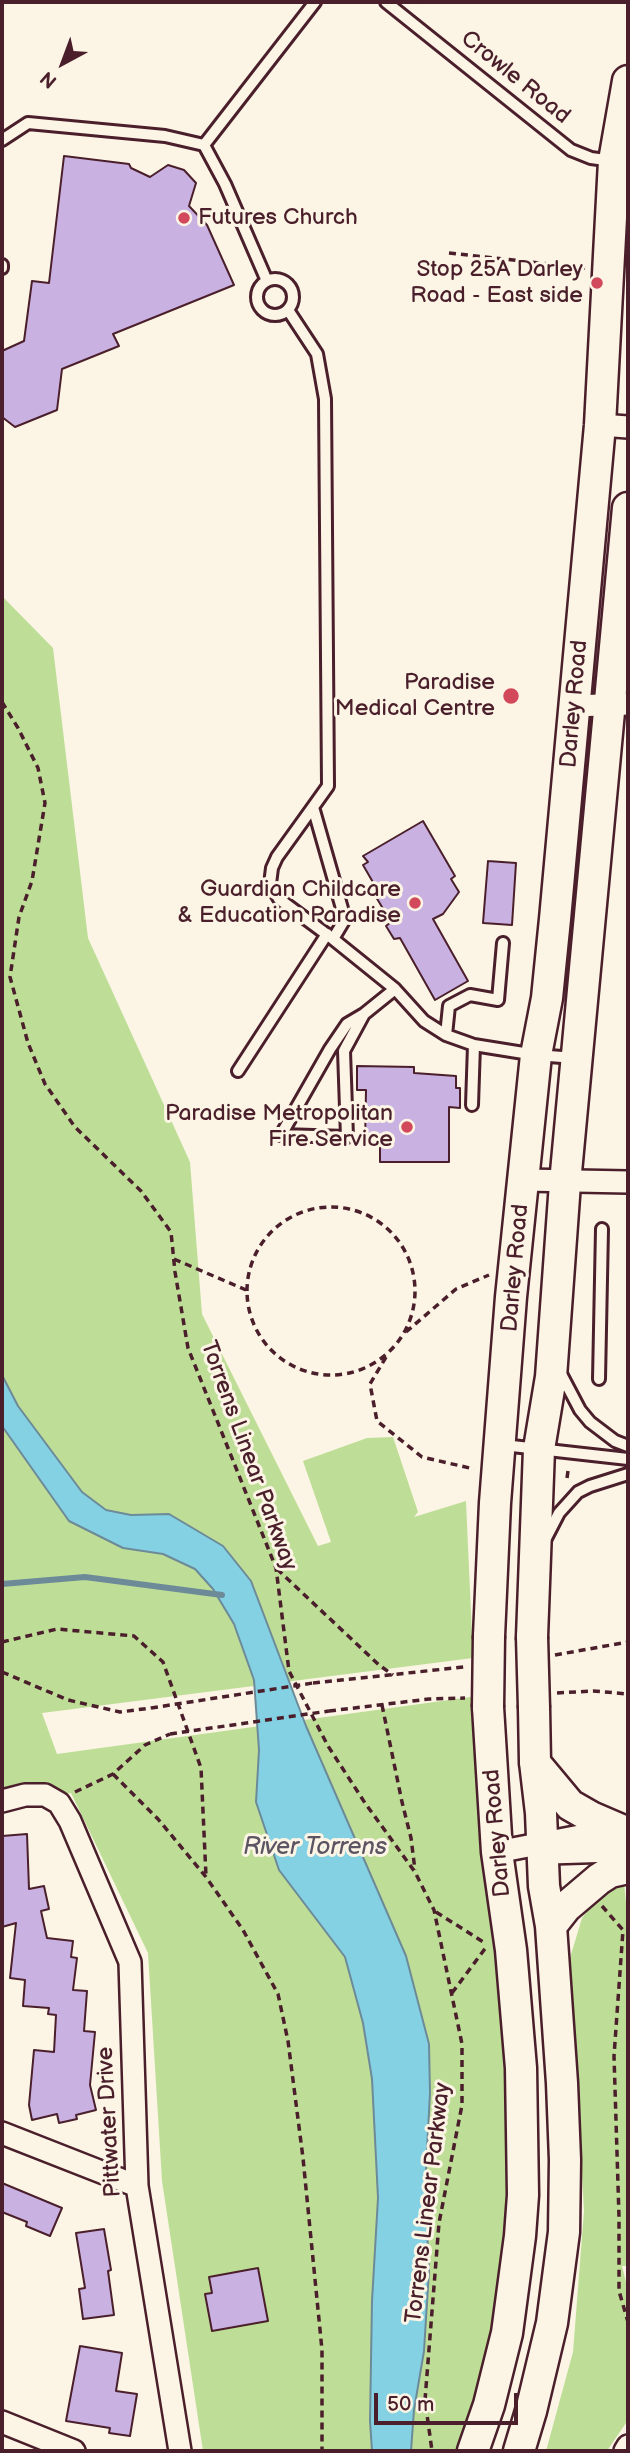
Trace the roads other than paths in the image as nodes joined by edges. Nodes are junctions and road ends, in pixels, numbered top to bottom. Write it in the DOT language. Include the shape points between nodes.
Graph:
graph roads {
  1 [pos="315,2"];
  2 [pos="386,2"];
  3 [pos="628,81"];
  4 [pos="2,140"];
  5 [pos="204,145"];
  6 [pos="621,162"];
  7 [pos="267,281"];
  8 [pos="288,310"];
  9 [pos="614,426"];
  10 [pos="628,508"];
  11 [pos="620,704"];
  12 [pos="575,706"];
  13 [pos="313,807"];
  14 [pos="330,936"];
  15 [pos="503,943"];
  16 [pos="395,989"];
  17 [pos="364,1014"];
  18 [pos="446,1035"];
  19 [pos="474,1045"];
  20 [pos="536,1055"];
  21 [pos="578,1058"];
  22 [pos="238,1071"];
  23 [pos="472,1105"];
  24 [pos="524,1180"];
  25 [pos="628,1182"];
  26 [pos="565,1183"];
  27 [pos="602,1229"];
  28 [pos="552,1353"];
  29 [pos="599,1379"];
  30 [pos="500,1445"];
  31 [pos="628,1446"];
  32 [pos="539,1449"];
  33 [pos="628,1459"];
  34 [pos="628,1475"];
  35 [pos="534,1561"];
  36 [pos="535,1762"];
  37 [pos="2,1801"];
  38 [pos="628,1835"];
  39 [pos="542,1848"];
  40 [pos="498,1853"];
  41 [pos="628,1854"];
  42 [pos="628,1868"];
  43 [pos="551,1926"];
  44 [pos="2,2133"];
  45 [pos="137,2186"];
  46 [pos="2,2422"];
  47 [pos="628,2446"];
  48 [pos="74,2451"];
  49 [pos="180,2451"];
  50 [pos="472,2451"];
  51 [pos="519,2451"];
  52 [pos="625,2451"];
  1 -- 5 [label="lane"];
  2 -- 6 [label="lane, Crowle Road" via="571,150"];
  3 -- 6 [label="main road, Darley Road"];
  4 -- 5 [label="lane" via="28,124 165,136"];
  5 -- 7 [label="lane"];
  6 -- 9 [label="main road, Darley Road"];
  7 -- 8 [label="lane" via="288,285 293,296"];
  7 -- 8 [label="lane" via="258,291 261,309 270,315"];
  8 -- 13 [label="lane" via="317,354 325,399 328,786"];
  9 -- 12 [label="main road, Darley Road"];
  10 -- 11 [label="main road, Darley Road"];
  11 -- 12 [label="street"];
  11 -- 21 [label="main road, Darley Road"];
  12 -- 20 [label="main road, Darley Road" via="547,998"];
  13 -- 14 [label="lane" via="345,919"];
  13 -- 14 [label="lane" via="277,857 270,884 278,899"];
  14 -- 16 [label="lane"];
  14 -- 22 [label="lane"];
  15 -- 18 [label="lane" via="498,1000 470,995 449,1006"];
  16 -- 17 [label="lane"];
  16 -- 18 [label="lane" via="424,1021"];
  17 -- 17 [label="lane" via="344,1051 347,1137 281,1135 347,1024"];
  18 -- 19 [label="lane"];
  19 -- 20 [label="lane"];
  19 -- 23 [label="lane"];
  20 -- 21 [label="lane"];
  20 -- 24 [label="main road, Darley Road"];
  21 -- 26 [label="main road, Darley Road"];
  24 -- 26 [label="street"];
  24 -- 30 [label="main road, Darley Road"];
  25 -- 26 [label="street"];
  26 -- 28 [label="main road, Darley Road"];
  27 -- 29 [label="lane"];
  28 -- 31 [label="lane" via="580,1410 602,1432"];
  28 -- 32 [label="main road, Darley Road"];
  30 -- 32 [label="lane"];
  30 -- 40 [label="main road, Darley Road, bridge" via="489,1636 474,1703"];
  32 -- 33 [label="lane"];
  32 -- 35 [label="main road, Darley Road"];
  34 -- 35 [label="lane" via="590,1486 568,1501"];
  35 -- 36 [label="main road, Darley Road, bridge"];
  36 -- 38 [label="main road" via="570,1805"];
  36 -- 39 [label="main road, Darley Road"];
  37 -- 45 [label="street, Pittwater Drive" via="45,1794 59,1803 130,1962"];
  38 -- 39 [label="street" via="580,1836"];
  39 -- 40 [label="street"];
  39 -- 41 [label="street"];
  39 -- 43 [label="main road, Darley Road"];
  40 -- 50 [label="main road, Darley Road" via="500,1947 521,2068 523,2195 507,2333"];
  42 -- 43 [label="main road" via="599,1879"];
  43 -- 51 [label="main road, Darley Road" via="562,2083 564,2232 552,2323"];
  44 -- 45 [label="street"];
  45 -- 49 [label="street, Pittwater Drive"];
  46 -- 48 [label="street"];
  47 -- 52 [label="street"];
}
